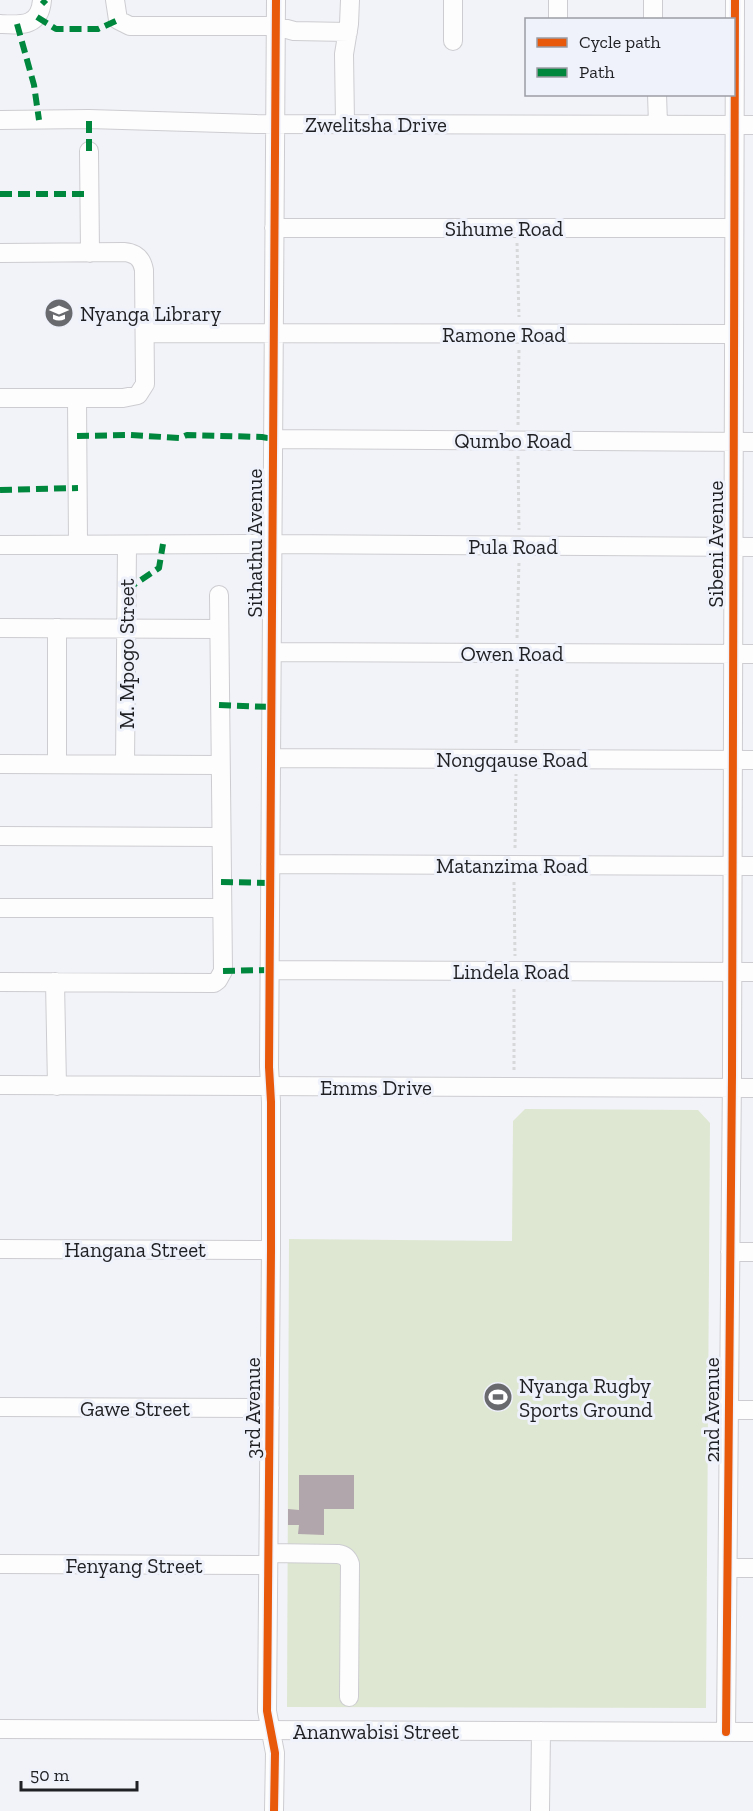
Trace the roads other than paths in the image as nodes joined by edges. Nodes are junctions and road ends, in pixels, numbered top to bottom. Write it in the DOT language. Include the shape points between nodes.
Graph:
graph roads {
  1 [pos="42,0"];
  2 [pos="115,0"];
  3 [pos="276,0"];
  4 [pos="350,0"];
  5 [pos="453,0"];
  6 [pos="558,0"];
  7 [pos="653,0"];
  8 [pos="735,0"];
  9 [pos="558,18"];
  10 [pos="653,18"];
  11 [pos="734,18"];
  12 [pos="0,24"];
  13 [pos="276,26"];
  14 [pos="348,32"];
  15 [pos="453,41"];
  16 [pos="657,96"];
  17 [pos="735,96"];
  18 [pos="0,120"];
  19 [pos="345,123"];
  20 [pos="275,124"];
  21 [pos="658,124"];
  22 [pos="735,124"];
  23 [pos="753,125"];
  24 [pos="88,151"];
  25 [pos="274,228"];
  26 [pos="734,228"];
  27 [pos="0,253"];
  28 [pos="90,253"];
  29 [pos="145,333"];
  30 [pos="274,333"];
  31 [pos="734,334"];
  32 [pos="0,398"];
  33 [pos="77,398"];
  34 [pos="273,439"];
  35 [pos="734,442"];
  36 [pos="753,442"];
  37 [pos="272,544"];
  38 [pos="0,545"];
  39 [pos="78,545"];
  40 [pos="127,545"];
  41 [pos="733,547"];
  42 [pos="753,547"];
  43 [pos="219,595"];
  44 [pos="0,628"];
  45 [pos="57,628"];
  46 [pos="126,628"];
  47 [pos="219,629"];
  48 [pos="272,652"];
  49 [pos="733,654"];
  50 [pos="753,654"];
  51 [pos="271,758"];
  52 [pos="733,760"];
  53 [pos="753,760"];
  54 [pos="0,764"];
  55 [pos="57,764"];
  56 [pos="125,764"];
  57 [pos="220,765"];
  58 [pos="0,837"];
  59 [pos="220,837"];
  60 [pos="270,864"];
  61 [pos="732,866"];
  62 [pos="753,866"];
  63 [pos="0,908"];
  64 [pos="221,908"];
  65 [pos="270,970"];
  66 [pos="732,972"];
  67 [pos="753,972"];
  68 [pos="0,982"];
  69 [pos="55,982"];
  70 [pos="0,1085"];
  71 [pos="57,1086"];
  72 [pos="270,1087"];
  73 [pos="732,1088"];
  74 [pos="753,1088"];
  75 [pos="0,1249"];
  76 [pos="271,1250"];
  77 [pos="730,1252"];
  78 [pos="753,1252"];
  79 [pos="0,1407"];
  80 [pos="270,1408"];
  81 [pos="729,1410"];
  82 [pos="753,1410"];
  83 [pos="268,1559"];
  84 [pos="0,1564"];
  85 [pos="728,1568"];
  86 [pos="753,1568"];
  87 [pos="349,1696"];
  88 [pos="0,1729"];
  89 [pos="271,1730"];
  90 [pos="541,1731"];
  91 [pos="726,1732"];
  92 [pos="753,1732"];
  93 [pos="274,1811"];
  94 [pos="540,1811"];
  1 -- 12 [label="street" via="37,17 28,23"];
  2 -- 13 [label="street" via="118,20 130,26"];
  3 -- 13 [label="street, Sithathu Avenue"];
  4 -- 14 [label="street"];
  5 -- 15 [label="street"];
  6 -- 9 [label="street"];
  7 -- 10 [label="street"];
  8 -- 11 [label="street, Sibeni Avenue"];
  13 -- 14 [label="street" via="294,31"];
  13 -- 20 [label="street, Sithathu Avenue"];
  14 -- 19 [label="street" via="344,54"];
  16 -- 21 [label="street"];
  17 -- 22 [label="street, Sibeni Avenue"];
  18 -- 20 [label="street, Zwelitsha Drive"];
  19 -- 20 [label="street, Zwelitsha Drive"];
  19 -- 21 [label="street, Zwelitsha Drive"];
  20 -- 25 [label="street, Sithathu Avenue"];
  21 -- 22 [label="street, Zwelitsha Drive"];
  22 -- 23 [label="street, Zwelitsha Drive"];
  22 -- 26 [label="street, Sibeni Avenue"];
  24 -- 28 [label="street"];
  25 -- 26 [label="street, Sihume Road"];
  25 -- 30 [label="street, Sithathu Avenue"];
  26 -- 31 [label="street, Sibeni Avenue"];
  27 -- 28 [label="street"];
  28 -- 29 [label="street" via="129,253 140,258 144,270"];
  29 -- 30 [label="street, Ramone Road"];
  29 -- 33 [label="street" via="144,384 138,395"];
  30 -- 31 [label="street, Ramone Road"];
  30 -- 34 [label="street, Sithathu Avenue"];
  31 -- 35 [label="street, Sibeni Avenue"];
  32 -- 33 [label="street"];
  33 -- 39 [label="street"];
  34 -- 35 [label="street, Qumbo Road"];
  34 -- 37 [label="street, Sithathu Avenue"];
  35 -- 36 [label="street, Qumbo Road"];
  35 -- 41 [label="street, Sibeni Avenue"];
  37 -- 40 [label="street, Pula Road"];
  37 -- 41 [label="street, Pula Road"];
  37 -- 48 [label="street, Sithathu Avenue"];
  38 -- 39 [label="street, Pula Road"];
  39 -- 40 [label="street, Pula Road"];
  40 -- 46 [label="street, M. Mpogo Street"];
  41 -- 42 [label="street, Pula Road"];
  41 -- 49 [label="street, Sibeni Avenue"];
  43 -- 47 [label="street"];
  44 -- 45 [label="street"];
  45 -- 46 [label="street"];
  45 -- 55 [label="street"];
  46 -- 47 [label="street"];
  46 -- 56 [label="street, M. Mpogo Street"];
  47 -- 57 [label="street"];
  48 -- 49 [label="street, Owen Road"];
  48 -- 51 [label="street, Sithathu Avenue"];
  49 -- 50 [label="street, Owen Road"];
  49 -- 52 [label="street, Sibeni Avenue"];
  51 -- 52 [label="street, Nongqause Road"];
  51 -- 60 [label="street, Sithathu Avenue"];
  52 -- 53 [label="street, Nongqause Road"];
  52 -- 61 [label="street, Sibeni Avenue"];
  54 -- 55 [label="street"];
  55 -- 56 [label="street"];
  56 -- 57 [label="street"];
  57 -- 59 [label="street"];
  58 -- 59 [label="street"];
  59 -- 64 [label="street"];
  60 -- 61 [label="street, Matanzima Road"];
  60 -- 65 [label="street, Sithathu Avenue"];
  61 -- 62 [label="street, Matanzima Road"];
  61 -- 66 [label="street, Sibeni Avenue"];
  63 -- 64 [label="street"];
  64 -- 69 [label="street" via="223,971 214,983"];
  65 -- 66 [label="street, Lindela Road"];
  65 -- 72 [label="street, Sithathu Avenue"];
  66 -- 67 [label="street, Lindela Road"];
  66 -- 73 [label="street, Sibeni Avenue"];
  68 -- 69 [label="street"];
  69 -- 71 [label="street"];
  70 -- 71 [label="street, Emms Drive"];
  71 -- 72 [label="street, Emms Drive"];
  72 -- 73 [label="street, Emms Drive"];
  72 -- 76 [label="street, 3rd Avenue"];
  73 -- 74 [label="street, Emms Drive"];
  73 -- 77 [label="street, 2nd Avenue"];
  75 -- 76 [label="street, Hangana Street"];
  76 -- 80 [label="street, 3rd Avenue"];
  77 -- 78 [label="street"];
  77 -- 81 [label="street, 2nd Avenue"];
  79 -- 80 [label="street, Gawe Street"];
  80 -- 83 [label="street, 3rd Avenue"];
  81 -- 82 [label="street"];
  81 -- 85 [label="street, 2nd Avenue"];
  83 -- 84 [label="street, Fenyang Street"];
  83 -- 87 [label="street, Fenyang Street" via="338,1554 348,1560"];
  83 -- 89 [label="street, 3rd Avenue" via="267,1711"];
  85 -- 86 [label="street"];
  85 -- 91 [label="street, 2nd Avenue"];
  88 -- 89 [label="street, Ananwabisi Street"];
  89 -- 90 [label="street, Ananwabisi Street"];
  89 -- 93 [label="street, 3rd Avenue" via="275,1753"];
  90 -- 91 [label="street, Ananwabisi Street"];
  90 -- 94 [label="street"];
  91 -- 92 [label="street, Ananwabisi Street"];
}
